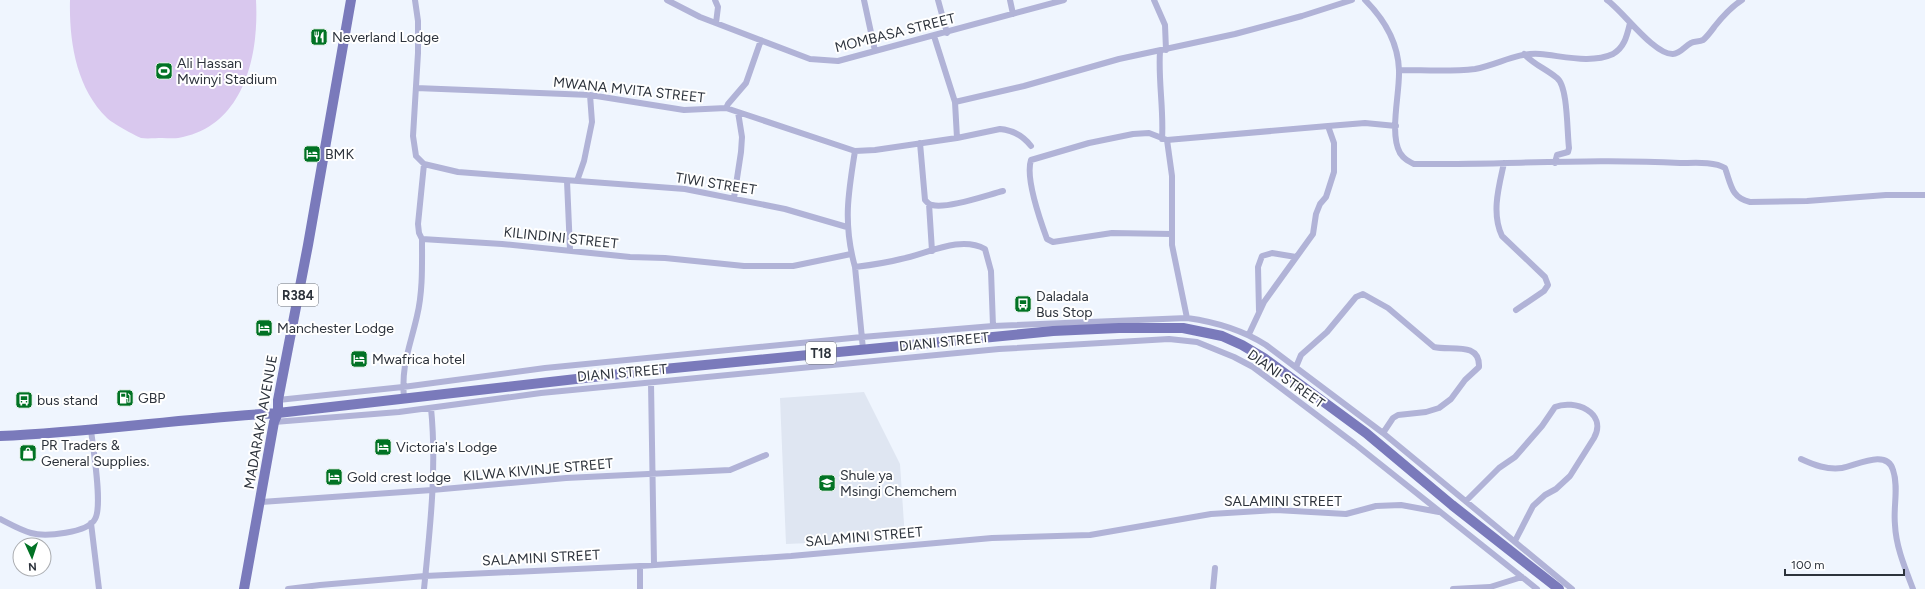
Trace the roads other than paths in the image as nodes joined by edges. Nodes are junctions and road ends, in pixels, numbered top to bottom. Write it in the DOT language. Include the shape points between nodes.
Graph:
graph roads {
  1 [pos="351,0"];
  2 [pos="415,0"];
  3 [pos="667,0"];
  4 [pos="715,0"];
  5 [pos="864,0"];
  6 [pos="938,0"];
  7 [pos="1010,0"];
  8 [pos="1064,0"];
  9 [pos="1154,0"];
  10 [pos="1351,0"];
  11 [pos="1366,0"];
  12 [pos="1607,0"];
  13 [pos="1742,0"];
  14 [pos="1013,14"];
  15 [pos="716,23"];
  16 [pos="1630,23"];
  17 [pos="947,32"];
  18 [pos="934,36"];
  19 [pos="761,40"];
  20 [pos="1163,50"];
  21 [pos="875,52"];
  22 [pos="1524,54"];
  23 [pos="1399,70"];
  24 [pos="416,88"];
  25 [pos="590,95"];
  26 [pos="954,102"];
  27 [pos="726,108"];
  28 [pos="738,112"];
  29 [pos="1328,126"];
  30 [pos="1396,126"];
  31 [pos="957,138"];
  32 [pos="1165,140"];
  33 [pos="920,144"];
  34 [pos="1031,146"];
  35 [pos="855,151"];
  36 [pos="1504,163"];
  37 [pos="1555,163"];
  38 [pos="424,164"];
  39 [pos="567,181"];
  40 [pos="577,181"];
  41 [pos="1003,191"];
  42 [pos="1925,195"];
  43 [pos="734,198"];
  44 [pos="929,204"];
  45 [pos="847,227"];
  46 [pos="1172,234"];
  47 [pos="422,239"];
  48 [pos="570,250"];
  49 [pos="932,251"];
  50 [pos="852,254"];
  51 [pos="1296,257"];
  52 [pos="855,267"];
  53 [pos="1516,310"];
  54 [pos="1259,311"];
  55 [pos="1185,317"];
  56 [pos="993,326"];
  57 [pos="1183,328"];
  58 [pos="1249,334"];
  59 [pos="862,337"];
  60 [pos="863,349"];
  61 [pos="1296,367"];
  62 [pos="651,383"];
  63 [pos="403,387"];
  64 [pos="404,398"];
  65 [pos="278,400"];
  66 [pos="431,408"];
  67 [pos="278,412"];
  68 [pos="274,422"];
  69 [pos="91,430"];
  70 [pos="1383,433"];
  71 [pos="0,436"];
  72 [pos="766,455"];
  73 [pos="1801,458"];
  74 [pos="654,473"];
  75 [pos="432,490"];
  76 [pos="1467,500"];
  77 [pos="261,502"];
  78 [pos="1440,512"];
  79 [pos="0,519"];
  80 [pos="91,523"];
  81 [pos="1515,541"];
  82 [pos="654,564"];
  83 [pos="640,566"];
  84 [pos="1215,568"];
  85 [pos="425,576"];
  86 [pos="1522,577"];
  87 [pos="319,587"];
  88 [pos="99,589"];
  89 [pos="244,589"];
  90 [pos="288,589"];
  91 [pos="424,589"];
  92 [pos="640,589"];
  93 [pos="1213,589"];
  94 [pos="1454,589"];
  95 [pos="1537,589"];
  96 [pos="1559,589"];
  97 [pos="1572,589"];
  98 [pos="1913,589"];
  1 -- 65 [label="main road, MADARAKA AVENUE / R384"];
  2 -- 24 [label="street" via="418,20"];
  3 -- 15 [label="street, MOMBASA STREET"];
  4 -- 15 [label="street" via="718,8"];
  5 -- 21 [label="street"];
  6 -- 17 [label="street"];
  7 -- 14 [label="street"];
  8 -- 14 [label="street, MOMBASA STREET"];
  9 -- 20 [label="street" via="1165,25"];
  10 -- 20 [label="street" via="1302,16"];
  11 -- 23 [label="street" via="1388,30"];
  12 -- 16 [label="street" via="1623,13"];
  13 -- 16 [label="street" via="1724,15 1703,40 1692,42 1676,54 1663,51"];
  14 -- 17 [label="street, MOMBASA STREET"];
  15 -- 19 [label="street, MOMBASA STREET"];
  16 -- 22 [label="street" via="1624,44 1612,54 1582,58"];
  17 -- 18 [label="street, MOMBASA STREET"];
  18 -- 21 [label="street, MOMBASA STREET"];
  18 -- 26 [label="street"];
  19 -- 21 [label="street, MOMBASA STREET" via="810,59 825,61 838,61"];
  19 -- 27 [label="street" via="747,82"];
  20 -- 26 [label="street" via="1118,59 1024,86"];
  20 -- 32 [label="street" via="1158,71"];
  22 -- 23 [label="street" via="1476,68"];
  22 -- 37 [label="street" via="1535,65 1561,82 1569,148 1568,152 1558,155"];
  23 -- 30 [label="street"];
  24 -- 25 [label="street, MWANA MVITA STREET"];
  24 -- 38 [label="street" via="414,148 416,156"];
  25 -- 27 [label="street, MWANA MVITA STREET" via="684,110"];
  25 -- 40 [label="street" via="592,122"];
  26 -- 31 [label="street"];
  27 -- 28 [label="street, MWANA MVITA STREET"];
  28 -- 35 [label="street, MWANA MVITA STREET"];
  28 -- 43 [label="street" via="742,137"];
  29 -- 30 [label="street" via="1365,123"];
  29 -- 32 [label="street"];
  29 -- 51 [label="street" via="1334,143 1334,172 1326,197 1316,214 1313,234"];
  30 -- 36 [label="street" via="1398,148 1406,160 1414,164"];
  31 -- 33 [label="street, MWANA MVITA STREET"];
  31 -- 34 [label="street, MWANA MVITA STREET" via="994,129 1007,129 1024,137"];
  32 -- 46 [label="street" via="1172,176"];
  32 -- 46 [label="street" via="1141,133 1096,141 1043,155 1031,160 1029,165 1044,232 1047,239 1053,242 1112,233"];
  33 -- 35 [label="street, MWANA MVITA STREET"];
  33 -- 44 [label="street" via="925,200"];
  35 -- 45 [label="street" via="846,214"];
  36 -- 37 [label="street"];
  36 -- 53 [label="street" via="1497,198 1499,230 1502,236 1545,277 1548,285 1544,291"];
  37 -- 42 [label="street" via="1654,161 1722,166 1733,193 1750,202"];
  38 -- 39 [label="street, TIWI STREET" via="458,172"];
  38 -- 47 [label="street" via="418,224"];
  39 -- 40 [label="street, TIWI STREET"];
  39 -- 48 [label="street"];
  40 -- 43 [label="street, TIWI STREET" via="685,189"];
  41 -- 44 [label="street" via="960,202 934,206"];
  43 -- 45 [label="street, TIWI STREET" via="785,208"];
  44 -- 49 [label="street"];
  45 -- 50 [label="street"];
  46 -- 55 [label="street"];
  47 -- 48 [label="street, KILINDINI STREET"];
  47 -- 63 [label="street" via="420,300 404,362"];
  48 -- 50 [label="street, KILINDINI STREET" via="630,257 770,266 812,264"];
  49 -- 52 [label="street"];
  49 -- 56 [label="street" via="964,244 976,244 985,249 991,271"];
  50 -- 52 [label="street"];
  51 -- 54 [label="street"];
  51 -- 54 [label="street" via="1272,254 1262,256 1258,267"];
  52 -- 59 [label="street"];
  54 -- 58 [label="street"];
  55 -- 56 [label="street"];
  55 -- 57 [label="street"];
  55 -- 58 [label="street" via="1214,322"];
  56 -- 59 [label="street"];
  57 -- 60 [label="main road, T18" via="1053,331"];
  57 -- 96 [label="main road, T18" via="1222,336 1264,358 1366,433"];
  58 -- 61 [label="street"];
  59 -- 60 [label="street"];
  59 -- 63 [label="street" via="545,368"];
  60 -- 64 [label="main road, T18"];
  61 -- 70 [label="street"];
  61 -- 70 [label="street" via="1304,352 1327,332 1356,297 1363,294 1388,308 1434,347 1465,349 1476,354 1479,367 1451,399 1432,411 1398,415"];
  62 -- 66 [label="street, DIANI STREET" via="541,393"];
  62 -- 74 [label="street"];
  62 -- 78 [label="street, DIANI STREET" via="999,349 1169,339 1198,342 1253,368 1350,440"];
  63 -- 64 [label="street"];
  63 -- 65 [label="street"];
  64 -- 67 [label="main road, T18"];
  65 -- 67 [label="main road, MADARAKA AVENUE / R384"];
  66 -- 68 [label="street, DIANI STREET"];
  66 -- 75 [label="street" via="434,447"];
  67 -- 68 [label="main road, MADARAKA AVENUE / R384"];
  67 -- 69 [label="main road, T18"];
  68 -- 77 [label="main road, MADARAKA AVENUE / R384"];
  69 -- 71 [label="main road, T18"];
  69 -- 80 [label="street" via="98,501 95,520"];
  70 -- 76 [label="street"];
  72 -- 74 [label="street, KILWA KIVINJE STREET" via="730,470"];
  73 -- 98 [label="street" via="1817,466 1830,468 1842,468 1864,460 1888,461 1893,468 1896,493 1894,524 1903,562"];
  74 -- 75 [label="street, KILWA KIVINJE STREET"];
  74 -- 82 [label="street"];
  75 -- 77 [label="street, KILWA KIVINJE STREET"];
  75 -- 85 [label="street"];
  76 -- 81 [label="street"];
  76 -- 81 [label="street" via="1499,468 1515,457 1555,407 1574,406 1592,413 1598,423 1598,431 1594,438 1570,476 1533,506"];
  77 -- 89 [label="main road, MADARAKA AVENUE / R384"];
  78 -- 82 [label="street, SALAMINI STREET" via="1400,505 1376,506 1346,514 1276,510 1211,514 1090,535 992,538 790,556"];
  78 -- 86 [label="street, DIANI STREET"];
  79 -- 80 [label="street" via="27,532 42,534 63,533 86,527"];
  80 -- 88 [label="street"];
  81 -- 97 [label="street"];
  82 -- 83 [label="street, SALAMINI STREET"];
  83 -- 85 [label="street, SALAMINI STREET"];
  83 -- 92 [label="street"];
  84 -- 93 [label="street"];
  85 -- 87 [label="street, SALAMINI STREET"];
  85 -- 91 [label="street"];
  86 -- 94 [label="street" via="1490,587"];
  86 -- 95 [label="street, DIANI STREET"];
  87 -- 90 [label="street, SALAMINI STREET"];
}
